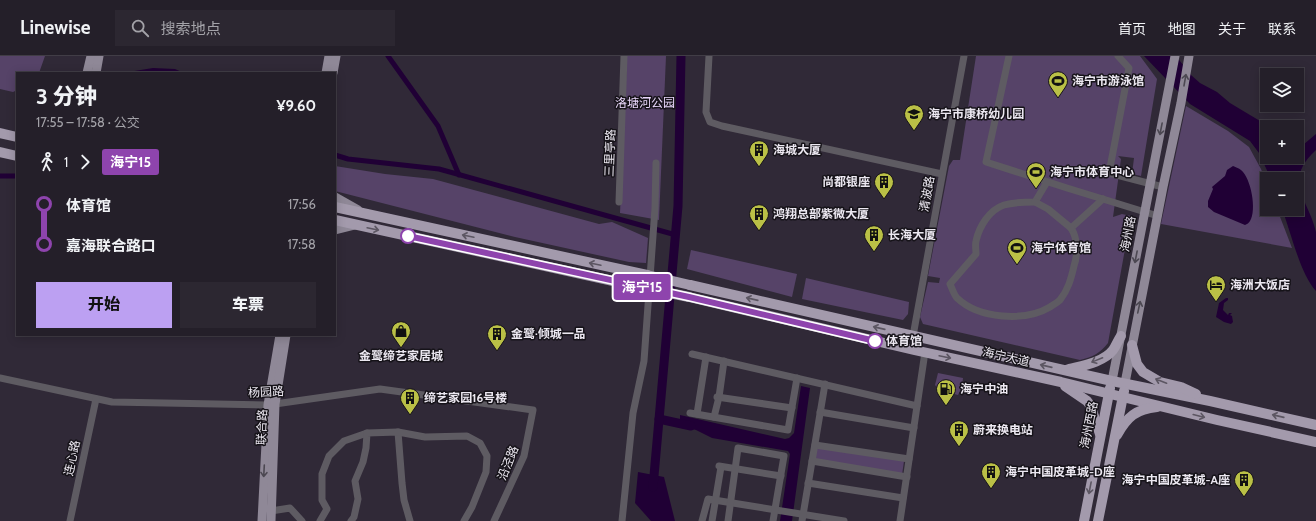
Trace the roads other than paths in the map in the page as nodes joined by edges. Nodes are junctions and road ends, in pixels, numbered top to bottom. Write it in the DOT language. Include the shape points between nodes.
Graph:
graph roads {
  1 [pos="91,56"];
  2 [pos="100,56"];
  3 [pos="329,56"];
  4 [pos="336,56"];
  5 [pos="624,56"];
  6 [pos="709,56"];
  7 [pos="964,56"];
  8 [pos="1009,56"];
  9 [pos="1118,56"];
  10 [pos="1175,56"];
  11 [pos="1189,56"];
  12 [pos="87,72"];
  13 [pos="96,72"];
  14 [pos="326,72"];
  15 [pos="333,72"];
  16 [pos="0,133"];
  17 [pos="16,137"];
  18 [pos="0,152"];
  19 [pos="16,156"];
  20 [pos="656,163"];
  21 [pos="942,174"];
  22 [pos="1046,182"];
  23 [pos="1150,184"];
  24 [pos="1163,187"];
  25 [pos="336,198"];
  26 [pos="1103,199"];
  27 [pos="619,202"];
  28 [pos="1035,202"];
  29 [pos="336,206"];
  30 [pos="360,212"];
  31 [pos="1145,212"];
  32 [pos="1158,216"];
  33 [pos="336,220"];
  34 [pos="355,225"];
  35 [pos="1071,228"];
  36 [pos="336,230"];
  37 [pos="280,336"];
  38 [pos="286,336"];
  39 [pos="913,336"];
  40 [pos="1121,336"];
  41 [pos="1132,345"];
  42 [pos="925,352"];
  43 [pos="692,354"];
  44 [pos="706,357"];
  45 [pos="724,361"];
  46 [pos="1064,370"];
  47 [pos="0,378"];
  48 [pos="797,378"];
  49 [pos="1112,381"];
  50 [pos="1061,382"];
  51 [pos="1125,383"];
  52 [pos="825,384"];
  53 [pos="1108,394"];
  54 [pos="718,397"];
  55 [pos="1122,397"];
  56 [pos="96,399"];
  57 [pos="1210,401"];
  58 [pos="272,405"];
  59 [pos="917,406"];
  60 [pos="1161,406"];
  61 [pos="792,408"];
  62 [pos="534,410"];
  63 [pos="820,412"];
  64 [pos="714,417"];
  65 [pos="1316,425"];
  66 [pos="914,428"];
  67 [pos="398,432"];
  68 [pos="367,433"];
  69 [pos="1101,436"];
  70 [pos="1114,440"];
  71 [pos="1316,442"];
  72 [pos="815,445"];
  73 [pos="909,459"];
  74 [pos="812,461"];
  75 [pos="735,469"];
  76 [pos="781,476"];
  77 [pos="907,477"];
  78 [pos="808,483"];
  79 [pos="903,498"];
  80 [pos="715,501"];
  81 [pos="731,503"];
  82 [pos="775,510"];
  83 [pos="271,511"];
  84 [pos="801,516"];
  85 [pos="353,520"];
  86 [pos="70,521"];
  87 [pos="262,521"];
  88 [pos="270,521"];
  89 [pos="302,521"];
  90 [pos="320,521"];
  91 [pos="410,521"];
  92 [pos="464,521"];
  93 [pos="494,521"];
  94 [pos="622,521"];
  95 [pos="702,521"];
  96 [pos="712,521"];
  97 [pos="728,521"];
  98 [pos="773,521"];
  99 [pos="844,521"];
  100 [pos="900,521"];
  101 [pos="1084,521"];
  102 [pos="1098,521"];
  1 -- 12 [label="main road"];
  2 -- 13 [label="main road"];
  3 -- 14 [label="main road"];
  4 -- 15 [label="main road"];
  5 -- 27 [label="street, 三里亭路"];
  6 -- 21 [label="street" via="706,112 710,122"];
  7 -- 21 [label="street, 清波路"];
  8 -- 22 [label="street" via="986,162"];
  9 -- 23 [label="street" via="1129,68 1109,173"];
  10 -- 23 [label="main road, 海州路, one-way"];
  24 -- 11 [label="main road, one-way"];
  16 -- 17 [label="highway"];
  18 -- 19 [label="highway"];
  20 -- 94 [label="street" via="644,361 633,413"];
  21 -- 39 [label="street, 清波路"];
  22 -- 26 [label="street"];
  22 -- 28 [label="street"];
  23 -- 24 [label="street"];
  23 -- 31 [label="main road, 海州路"];
  24 -- 32 [label="main road"];
  25 -- 30 [label="main road"];
  26 -- 31 [label="street"];
  26 -- 35 [label="street"];
  28 -- 35 [label="street"];
  28 -- 35 [label="street" via="1002,205 991,212 980,228 976,254 950,284 956,297 970,307 1002,316 1040,312 1059,301 1069,285 1077,257 1076,234"];
  29 -- 30 [label="highway, 海宁大道"];
  39 -- 30 [label="highway, 海宁大道, one-way, bridge"];
  31 -- 32 [label="street"];
  31 -- 40 [label="main road, 海州路, one-way"];
  41 -- 32 [label="main road, one-way"];
  33 -- 34 [label="highway, 海宁大道"];
  34 -- 36 [label="main road"];
  34 -- 42 [label="highway, 海宁大道, one-way, bridge" via="689,297"];
  37 -- 58 [label="main road"];
  38 -- 58 [label="main road, 联合路"];
  46 -- 39 [label="highway, 海宁大道, one-way"];
  40 -- 46 [label="highway, one-way" via="1112,351 1104,357"];
  40 -- 49 [label="main road, 海州路"];
  41 -- 51 [label="main road"];
  57 -- 41 [label="highway, one-way" via="1181,387 1160,382 1143,372 1137,364"];
  42 -- 50 [label="highway, 海宁大道, one-way"];
  42 -- 59 [label="street"];
  43 -- 44 [label="street"];
  44 -- 45 [label="street"];
  44 -- 64 [label="street" via="693,413"];
  45 -- 48 [label="street"];
  45 -- 54 [label="street"];
  46 -- 49 [label="highway, 海宁大道"];
  47 -- 56 [label="street, 杨园路"];
  48 -- 52 [label="street"];
  48 -- 61 [label="street"];
  49 -- 51 [label="highway, 海宁大道"];
  49 -- 53 [label="highway, 海州西路"];
  50 -- 53 [label="highway, 海宁大道"];
  50 -- 69 [label="highway" via="1090,405"];
  51 -- 55 [label="highway"];
  51 -- 57 [label="highway, 海宁大道"];
  52 -- 59 [label="street"];
  52 -- 63 [label="street"];
  53 -- 55 [label="highway, 海宁大道"];
  53 -- 69 [label="highway, 海州西路"];
  54 -- 61 [label="street"];
  54 -- 64 [label="street"];
  55 -- 60 [label="highway, 海宁大道"];
  55 -- 70 [label="highway"];
  56 -- 58 [label="street, 杨园路" via="112,402"];
  56 -- 86 [label="street, 连心路"];
  65 -- 57 [label="highway, 海宁大道, one-way"];
  58 -- 62 [label="street, 杨园路" via="380,389"];
  58 -- 83 [label="main road, 联合路"];
  58 -- 87 [label="main road, one-way"];
  59 -- 66 [label="street"];
  60 -- 70 [label="highway" via="1150,407 1133,414 1121,427"];
  60 -- 71 [label="highway, 海宁大道, one-way"];
  61 -- 64 [label="street" via="788,430"];
  62 -- 93 [label="street, 沿泾路" via="524,456"];
  63 -- 66 [label="street"];
  63 -- 72 [label="street"];
  66 -- 73 [label="street"];
  67 -- 68 [label="street"];
  67 -- 91 [label="street" via="404,500"];
  67 -- 92 [label="street" via="425,437 467,436 480,443 487,456 486,472"];
  68 -- 85 [label="street" via="363,462 355,481 358,499"];
  68 -- 90 [label="street" via="344,441 328,456 322,474 322,500 327,509"];
  69 -- 101 [label="highway, 海州西路, one-way"];
  70 -- 102 [label="highway"];
  72 -- 73 [label="street"];
  72 -- 74 [label="street"];
  73 -- 77 [label="street"];
  74 -- 77 [label="street"];
  74 -- 78 [label="street"];
  75 -- 76 [label="street"];
  75 -- 76 [label="street" via="738,448 784,456"];
  75 -- 80 [label="street" via="720,466"];
  75 -- 81 [label="street"];
  76 -- 82 [label="street"];
  77 -- 79 [label="street"];
  78 -- 79 [label="street"];
  78 -- 84 [label="street"];
  79 -- 100 [label="street"];
  80 -- 81 [label="street"];
  80 -- 95 [label="street" via="708,500"];
  80 -- 96 [label="street"];
  81 -- 82 [label="street"];
  81 -- 97 [label="street"];
  82 -- 84 [label="street"];
  82 -- 98 [label="street"];
  83 -- 88 [label="main road, 联合路"];
  83 -- 89 [label="street" via="290,508"];
  84 -- 99 [label="street"];
}
